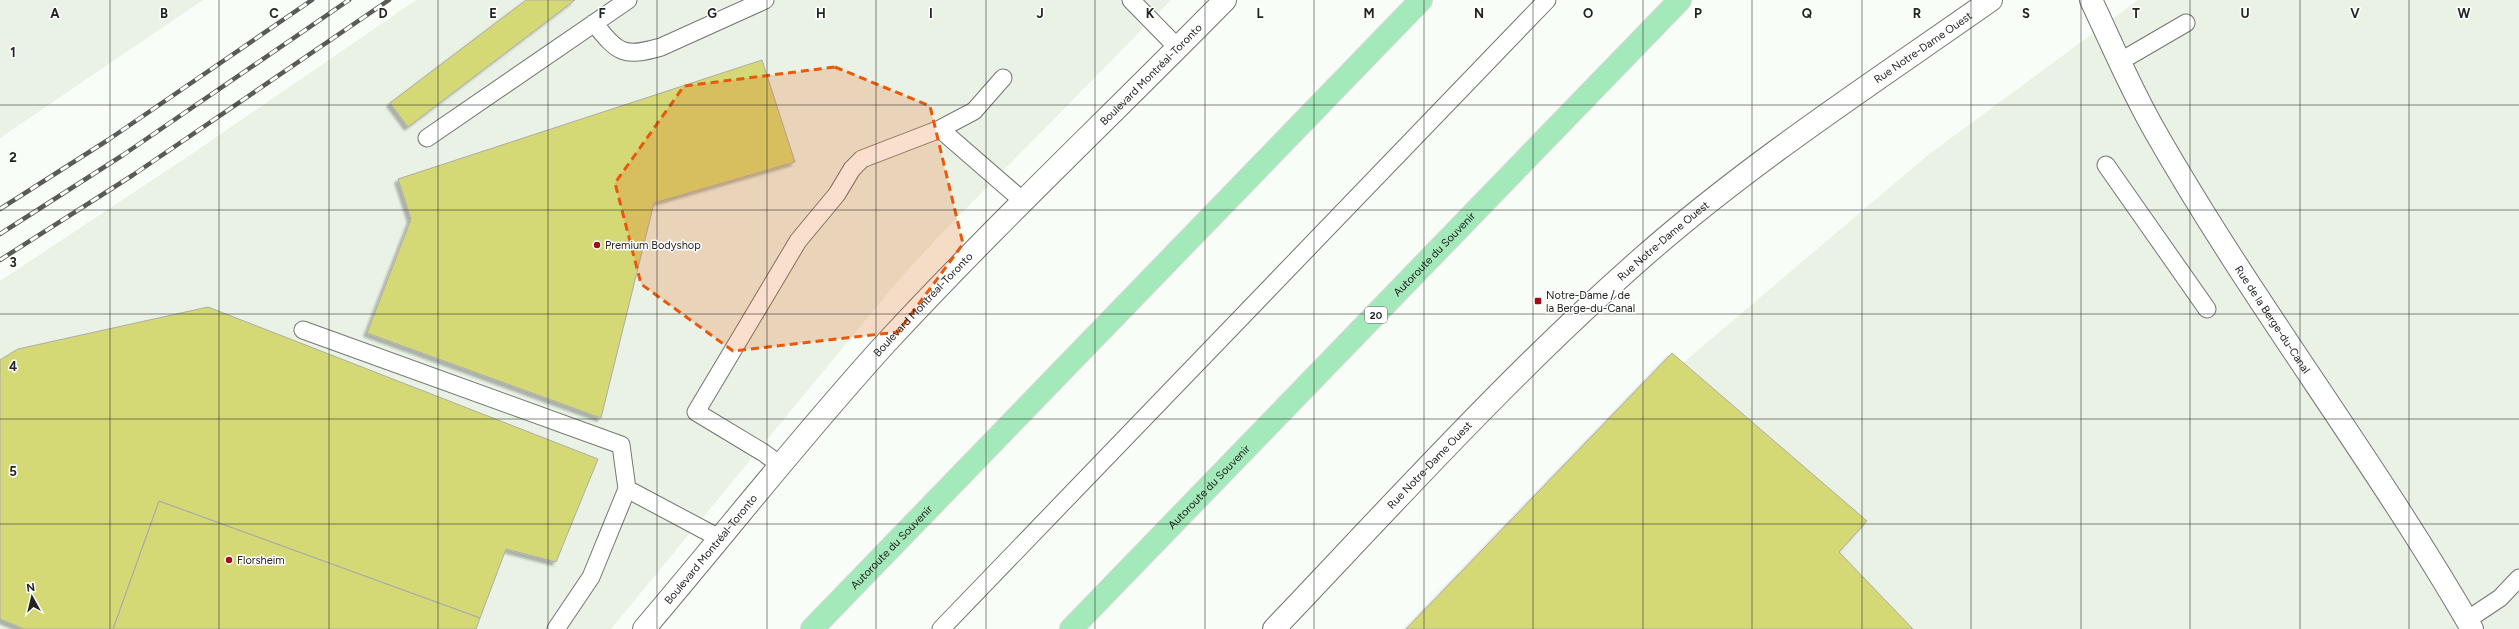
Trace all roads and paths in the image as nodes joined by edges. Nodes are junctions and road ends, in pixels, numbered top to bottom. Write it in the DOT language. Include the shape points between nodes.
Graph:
graph roads {
  1 [pos="628,0"];
  2 [pos="765,0"];
  3 [pos="1131,0"];
  4 [pos="1225,0"];
  5 [pos="1421,0"];
  6 [pos="1547,0"];
  7 [pos="1680,0"];
  8 [pos="1991,0"];
  9 [pos="2091,0"];
  10 [pos="594,23"];
  11 [pos="2186,23"];
  12 [pos="1178,48"];
  13 [pos="2119,62"];
  14 [pos="1003,78"];
  15 [pos="940,129"];
  16 [pos="427,138"];
  17 [pos="2106,165"];
  18 [pos="1023,202"];
  19 [pos="2207,309"];
  20 [pos="303,330"];
  21 [pos="780,465"];
  22 [pos="627,489"];
  23 [pos="721,539"];
  24 [pos="2519,578"];
  25 [pos="2469,625"];
  26 [pos="556,629"];
  27 [pos="644,629"];
  28 [pos="812,629"];
  29 [pos="941,629"];
  30 [pos="1071,629"];
  31 [pos="1274,629"];
  1 -- 10 [label="lane"];
  2 -- 10 [label="lane" via="661,47 643,52 626,52 613,47"];
  3 -- 12 [label="lane"];
  4 -- 12 [label="street, Boulevard Montréal-Toronto"];
  5 -- 28 [label="highway, Autoroute du Souvenir"];
  6 -- 29 [label="lane"];
  7 -- 30 [label="highway, Autoroute du Souvenir / 20"];
  8 -- 31 [label="street, Rue Notre-Dame Ouest" via="1812,126 1644,256 1514,378"];
  9 -- 13 [label="street, Rue de la Berge-du-Canal"];
  10 -- 16 [label="lane"];
  11 -- 13 [label="lane"];
  12 -- 18 [label="street, Boulevard Montréal-Toronto"];
  13 -- 25 [label="street, Rue de la Berge-du-Canal" via="2155,132 2194,198 2427,553"];
  14 -- 15 [label="lane" via="974,111"];
  15 -- 18 [label="lane"];
  15 -- 21 [label="lane" via="862,159 852,169 837,194 798,241 696,412"];
  17 -- 19 [label="lane"];
  18 -- 21 [label="street, Boulevard Montréal-Toronto" via="888,342"];
  20 -- 22 [label="lane" via="621,445"];
  21 -- 23 [label="street, Boulevard Montréal-Toronto"];
  22 -- 23 [label="lane"];
  22 -- 26 [label="lane" via="591,577"];
  23 -- 27 [label="street, Boulevard Montréal-Toronto"];
  24 -- 25 [label="lane"];
}
